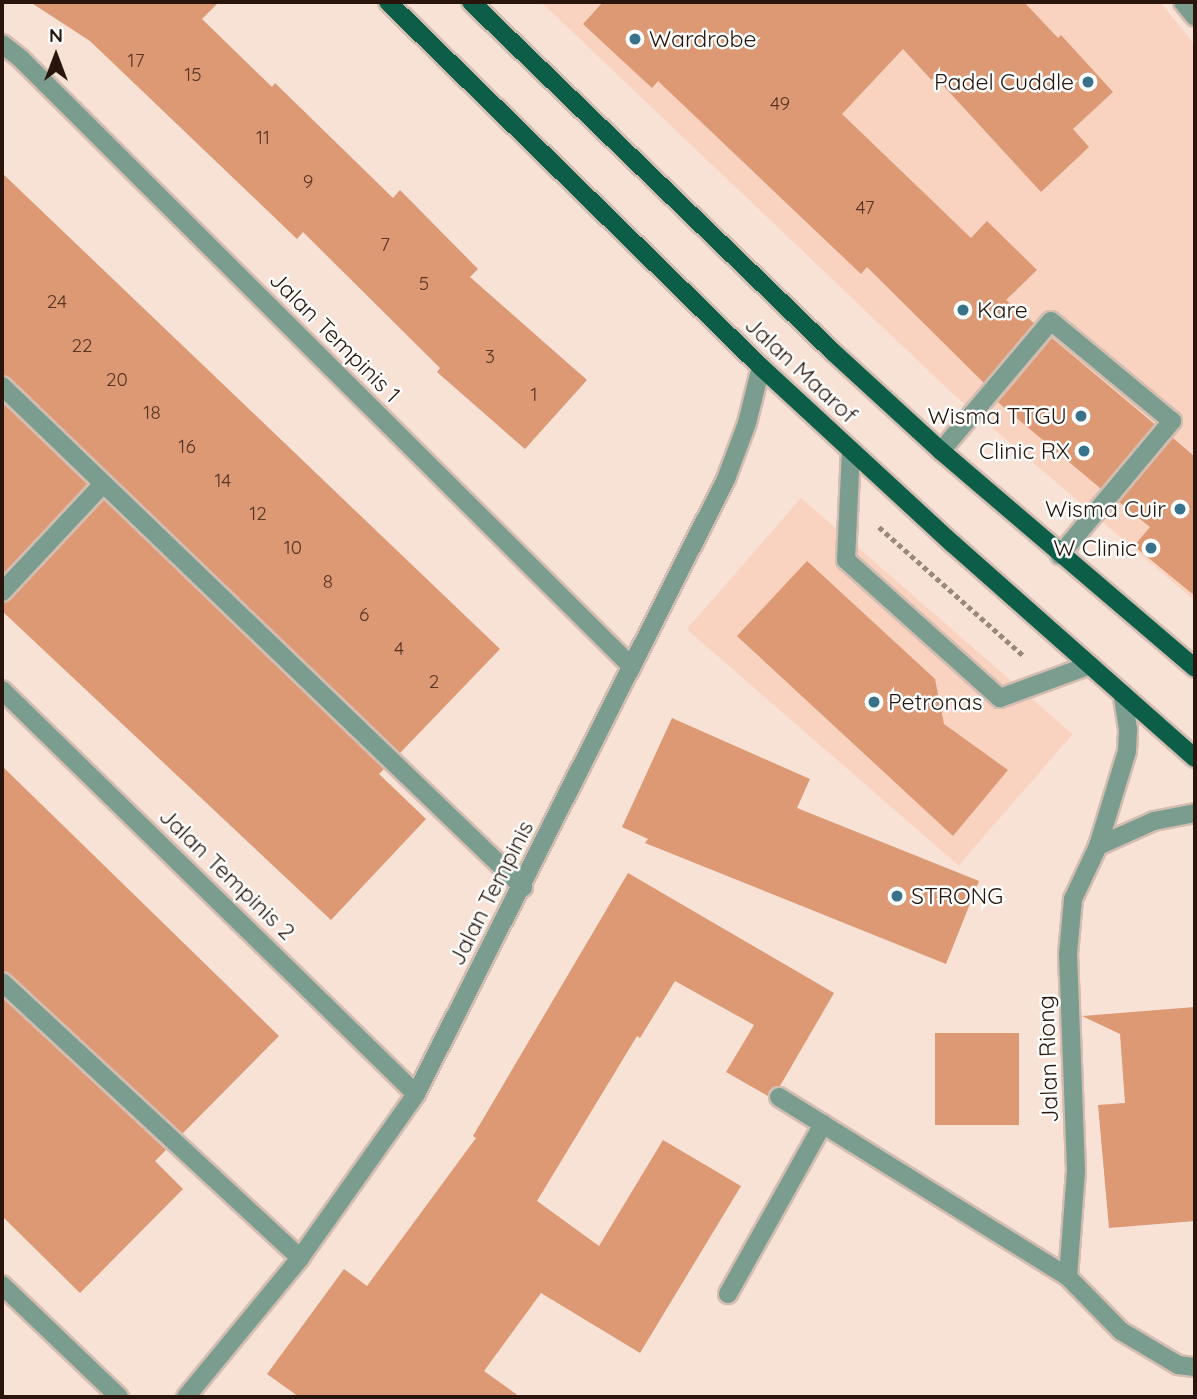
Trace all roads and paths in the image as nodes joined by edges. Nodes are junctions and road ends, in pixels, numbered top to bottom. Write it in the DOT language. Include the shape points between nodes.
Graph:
graph roads {
  1 [pos="388,2"];
  2 [pos="471,2"];
  3 [pos="1183,2"];
  4 [pos="1195,17"];
  5 [pos="2,44"];
  6 [pos="761,367"];
  7 [pos="2,386"];
  8 [pos="851,450"];
  9 [pos="941,452"];
  10 [pos="103,484"];
  11 [pos="849,500"];
  12 [pos="1060,555"];
  13 [pos="2,592"];
  14 [pos="1090,665"];
  15 [pos="632,667"];
  16 [pos="1195,668"];
  17 [pos="1051,680"];
  18 [pos="2,690"];
  19 [pos="1122,693"];
  20 [pos="1195,758"];
  21 [pos="1195,813"];
  22 [pos="1098,846"];
  23 [pos="523,887"];
  24 [pos="2,982"];
  25 [pos="416,1094"];
  26 [pos="779,1097"];
  27 [pos="822,1124"];
  28 [pos="300,1258"];
  29 [pos="1068,1277"];
  30 [pos="2,1285"];
  31 [pos="728,1294"];
  32 [pos="1195,1367"];
  33 [pos="119,1397"];
  34 [pos="186,1397"];
  1 -- 6 [label="main road, Jalan Maarof"];
  2 -- 9 [label="main road, Jalan Maarof"];
  3 -- 4 [label="street"];
  5 -- 15 [label="street, Jalan Tempinis 1"];
  6 -- 8 [label="main road, Jalan Maarof"];
  6 -- 15 [label="street, Jalan Tempinis" via="747,424 726,479"];
  7 -- 10 [label="street"];
  8 -- 11 [label="street"];
  8 -- 14 [label="main road, Jalan Maarof"];
  9 -- 12 [label="main road, Jalan Maarof"];
  9 -- 12 [label="street" via="1051,321 1172,421"];
  10 -- 13 [label="street"];
  10 -- 23 [label="street"];
  11 -- 17 [label="path"];
  11 -- 17 [label="street" via="846,560 1000,698"];
  12 -- 16 [label="main road, Jalan Maarof"];
  14 -- 17 [label="street"];
  14 -- 19 [label="main road, Jalan Maarof"];
  15 -- 23 [label="street, Jalan Tempinis"];
  18 -- 25 [label="street, Jalan Tempinis 2"];
  19 -- 20 [label="main road, Jalan Maarof"];
  19 -- 22 [label="street, Jalan Riong" via="1127,751"];
  21 -- 22 [label="street" via="1154,821"];
  22 -- 29 [label="street, Jalan Riong" via="1073,899 1068,954 1076,1171"];
  23 -- 25 [label="street, Jalan Tempinis"];
  24 -- 28 [label="street"];
  25 -- 28 [label="street, Jalan Tempinis"];
  26 -- 27 [label="street"];
  27 -- 29 [label="street"];
  27 -- 31 [label="street"];
  28 -- 34 [label="street, Jalan Tempinis"];
  29 -- 32 [label="street" via="1121,1331 1178,1365"];
  30 -- 33 [label="street"];
}
